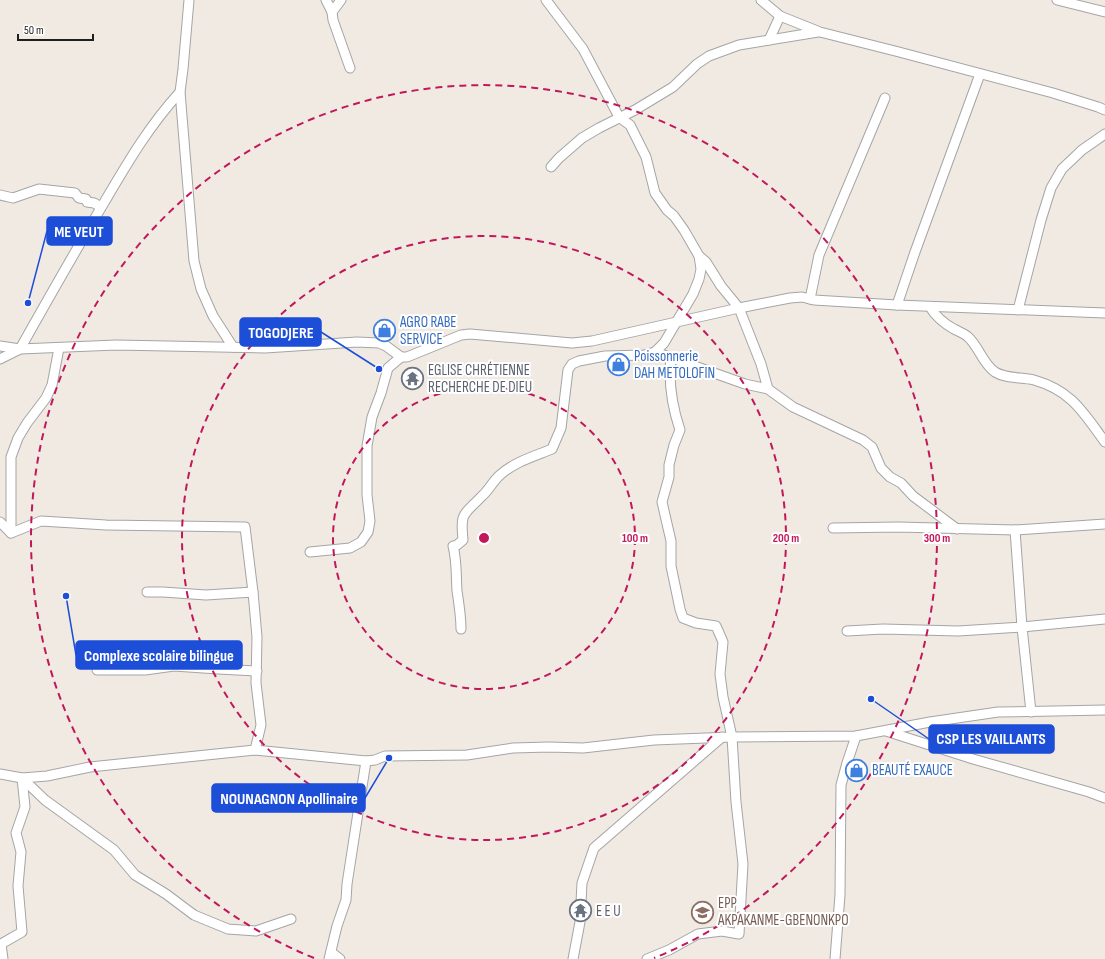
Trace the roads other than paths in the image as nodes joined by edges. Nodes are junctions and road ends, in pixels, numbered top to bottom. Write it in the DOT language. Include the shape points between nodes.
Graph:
graph roads {
  1 [pos="189,0"];
  2 [pos="326,0"];
  3 [pos="341,0"];
  4 [pos="546,0"];
  5 [pos="761,0"];
  6 [pos="1057,0"];
  7 [pos="332,12"];
  8 [pos="1105,12"];
  9 [pos="780,16"];
  10 [pos="820,32"];
  11 [pos="769,40"];
  12 [pos="350,68"];
  13 [pos="980,74"];
  14 [pos="180,92"];
  15 [pos="885,98"];
  16 [pos="635,110"];
  17 [pos="1105,110"];
  18 [pos="619,117"];
  19 [pos="630,125"];
  20 [pos="1105,134"];
  21 [pos="551,167"];
  22 [pos="0,195"];
  23 [pos="101,207"];
  24 [pos="699,256"];
  25 [pos="810,299"];
  26 [pos="897,305"];
  27 [pos="930,306"];
  28 [pos="739,308"];
  29 [pos="1018,310"];
  30 [pos="1105,313"];
  31 [pos="678,322"];
  32 [pos="0,346"];
  33 [pos="233,347"];
  34 [pos="58,348"];
  35 [pos="20,349"];
  36 [pos="655,352"];
  37 [pos="401,357"];
  38 [pos="671,358"];
  39 [pos="0,359"];
  40 [pos="768,389"];
  41 [pos="1105,426"];
  42 [pos="1095,429"];
  43 [pos="1105,442"];
  44 [pos="0,522"];
  45 [pos="1105,524"];
  46 [pos="833,528"];
  47 [pos="957,529"];
  48 [pos="1015,530"];
  49 [pos="11,533"];
  50 [pos="310,552"];
  51 [pos="146,592"];
  52 [pos="253,592"];
  53 [pos="1105,619"];
  54 [pos="1022,627"];
  55 [pos="461,629"];
  56 [pos="847,631"];
  57 [pos="97,670"];
  58 [pos="256,671"];
  59 [pos="1105,710"];
  60 [pos="1031,712"];
  61 [pos="886,731"];
  62 [pos="732,736"];
  63 [pos="856,736"];
  64 [pos="722,737"];
  65 [pos="256,750"];
  66 [pos="366,761"];
  67 [pos="0,774"];
  68 [pos="22,778"];
  69 [pos="1105,798"];
  70 [pos="291,920"];
  71 [pos="1,944"];
  72 [pos="330,956"];
  73 [pos="3,959"];
  74 [pos="340,959"];
  75 [pos="573,959"];
  76 [pos="646,959"];
  77 [pos="835,959"];
  1 -- 14 [label="street"];
  2 -- 7 [label="street"];
  3 -- 7 [label="street"];
  4 -- 18 [label="street" via="583,49"];
  5 -- 9 [label="street"];
  6 -- 8 [label="street"];
  7 -- 12 [label="street"];
  9 -- 10 [label="street"];
  9 -- 11 [label="street"];
  10 -- 11 [label="street"];
  10 -- 13 [label="street"];
  11 -- 16 [label="street" via="739,45 709,56 674,87"];
  13 -- 17 [label="street"];
  13 -- 26 [label="street"];
  14 -- 23 [label="street" via="141,141"];
  14 -- 33 [label="street" via="194,261 201,289 213,316"];
  15 -- 25 [label="street" via="819,255"];
  16 -- 18 [label="street"];
  16 -- 19 [label="street"];
  18 -- 19 [label="street"];
  18 -- 21 [label="street" via="582,138"];
  19 -- 24 [label="street" via="646,157 655,193 681,225"];
  20 -- 29 [label="street" via="1082,150 1062,169 1051,188"];
  22 -- 23 [label="street" via="13,198 39,189 76,193 79,198"];
  23 -- 35 [label="street"];
  24 -- 28 [label="street"];
  24 -- 31 [label="street" via="700,279"];
  25 -- 26 [label="street"];
  25 -- 28 [label="street" via="790,298"];
  26 -- 27 [label="street"];
  27 -- 29 [label="street"];
  27 -- 42 [label="street" via="943,322 967,336 989,368 997,373 1033,380 1056,388 1071,398"];
  28 -- 31 [label="street"];
  28 -- 40 [label="street"];
  29 -- 30 [label="street"];
  31 -- 36 [label="street"];
  31 -- 37 [label="street" via="572,343 461,335 414,356"];
  32 -- 35 [label="street"];
  33 -- 34 [label="street" via="116,345"];
  33 -- 37 [label="street" via="379,343"];
  34 -- 35 [label="street"];
  34 -- 49 [label="street" via="52,386 26,423 11,457"];
  35 -- 39 [label="street"];
  36 -- 38 [label="street"];
  36 -- 55 [label="street" via="644,355 605,356 572,364 568,370 562,428 552,449 511,466 464,514 461,526 463,540 453,546"];
  37 -- 50 [label="street" via="388,368 372,417 367,446 370,521 368,532 361,542 350,548"];
  38 -- 40 [label="street" via="745,384"];
  38 -- 62 [label="street" via="669,380 680,430 669,465 669,477 662,502 671,541 671,566 684,618 716,626 723,642 720,674"];
  40 -- 47 [label="street" via="793,407 872,446 881,468 890,477 901,483 913,496"];
  41 -- 42 [label="street"];
  42 -- 43 [label="street"];
  44 -- 49 [label="street"];
  45 -- 48 [label="street"];
  46 -- 47 [label="street"];
  47 -- 48 [label="street"];
  48 -- 54 [label="street"];
  49 -- 52 [label="street" via="42,521 106,525 245,527"];
  51 -- 52 [label="street" via="206,595"];
  52 -- 58 [label="street" via="257,637"];
  53 -- 54 [label="street"];
  54 -- 56 [label="street" via="958,631"];
  54 -- 60 [label="street"];
  57 -- 58 [label="street" via="145,670 174,666"];
  58 -- 65 [label="street" via="261,725"];
  59 -- 60 [label="street"];
  60 -- 61 [label="street" via="998,712"];
  61 -- 63 [label="street"];
  61 -- 69 [label="street"];
  62 -- 63 [label="street"];
  62 -- 64 [label="street"];
  62 -- 76 [label="street" via="743,864 739,934 722,931 698,934"];
  63 -- 77 [label="street" via="841,785 840,895"];
  64 -- 66 [label="street" via="654,740 583,748 512,748 467,755 385,756"];
  64 -- 75 [label="street" via="594,848 582,883 580,922"];
  65 -- 66 [label="street"];
  65 -- 68 [label="street" via="90,767 47,776"];
  66 -- 72 [label="street" via="346,900 336,926"];
  67 -- 68 [label="street"];
  68 -- 70 [label="street" via="45,800 114,850 135,875 194,915 228,929 256,931"];
  68 -- 71 [label="street" via="25,808 16,833 21,852 18,886 22,932"];
  71 -- 73 [label="street"];
  72 -- 74 [label="street"];
}
